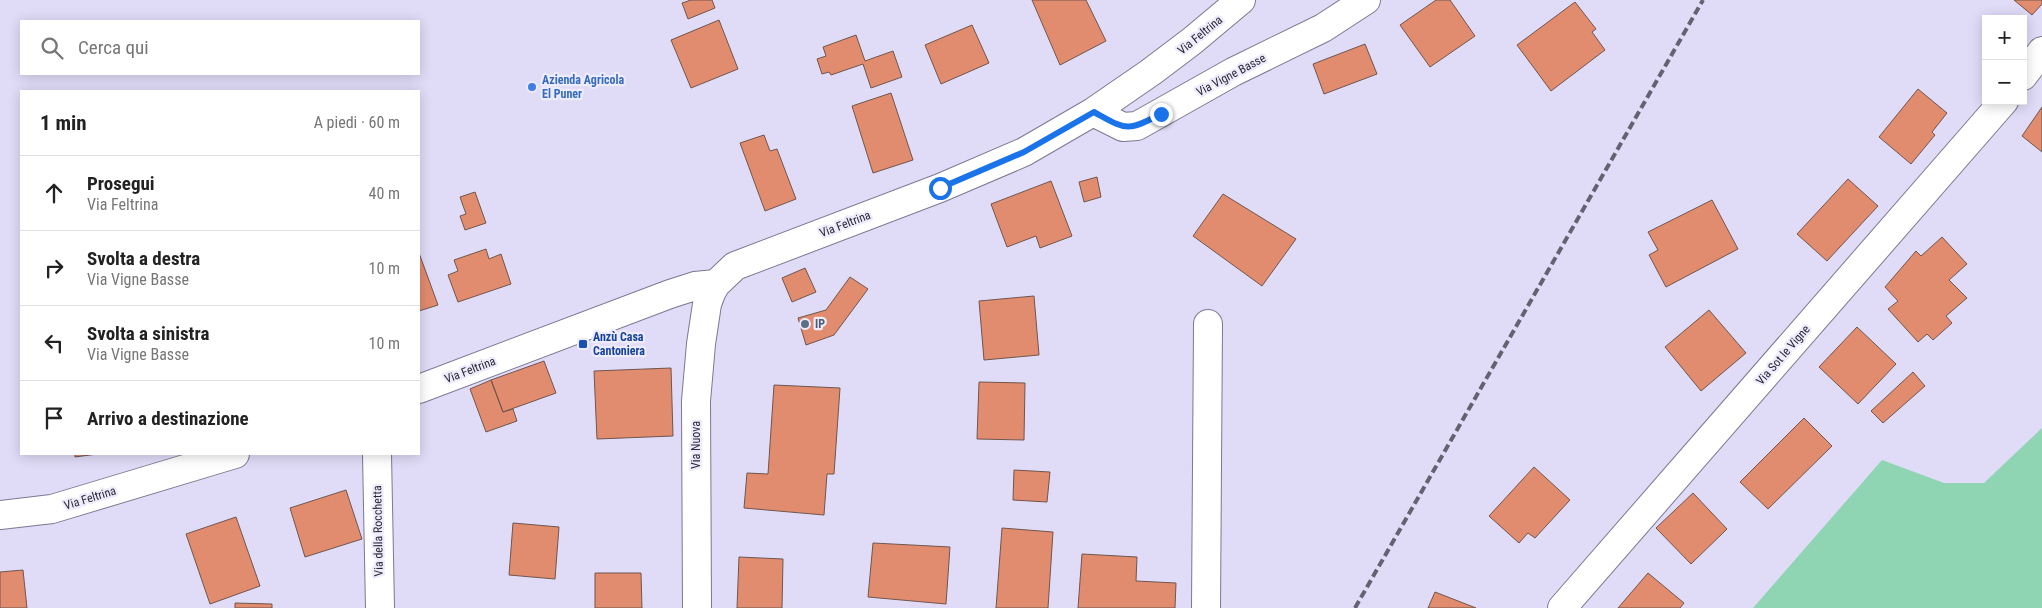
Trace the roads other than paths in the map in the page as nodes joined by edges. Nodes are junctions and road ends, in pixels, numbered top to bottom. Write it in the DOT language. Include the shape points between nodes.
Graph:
graph roads {
  1 [pos="1241,0"];
  2 [pos="1366,0"];
  3 [pos="2042,51"];
  4 [pos="2027,71"];
  5 [pos="2001,105"];
  6 [pos="1094,112"];
  7 [pos="716,284"];
  8 [pos="1208,324"];
  9 [pos="420,389"];
  10 [pos="232,455"];
  11 [pos="377,455"];
  12 [pos="0,515"];
  13 [pos="380,608"];
  14 [pos="696,608"];
  15 [pos="1206,608"];
  16 [pos="1562,608"];
  1 -- 6 [label="street, Via Feltrina" via="1152,72"];
  2 -- 6 [label="street, Via Vigne Basse" via="1323,28 1233,72 1138,126 1123,127"];
  3 -- 4 [label="street"];
  5 -- 16 [label="street, Via Sot le Vigne"];
  6 -- 7 [label="street, Via Feltrina" via="1024,152 940,188 735,266"];
  7 -- 9 [label="street, Via Feltrina" via="695,286 670,294"];
  7 -- 14 [label="street, Via Nuova" via="707,304 696,401"];
  8 -- 15 [label="street"];
  10 -- 12 [label="street, Via Feltrina" via="52,509"];
  11 -- 13 [label="street, Via della Rocchetta"];
}
